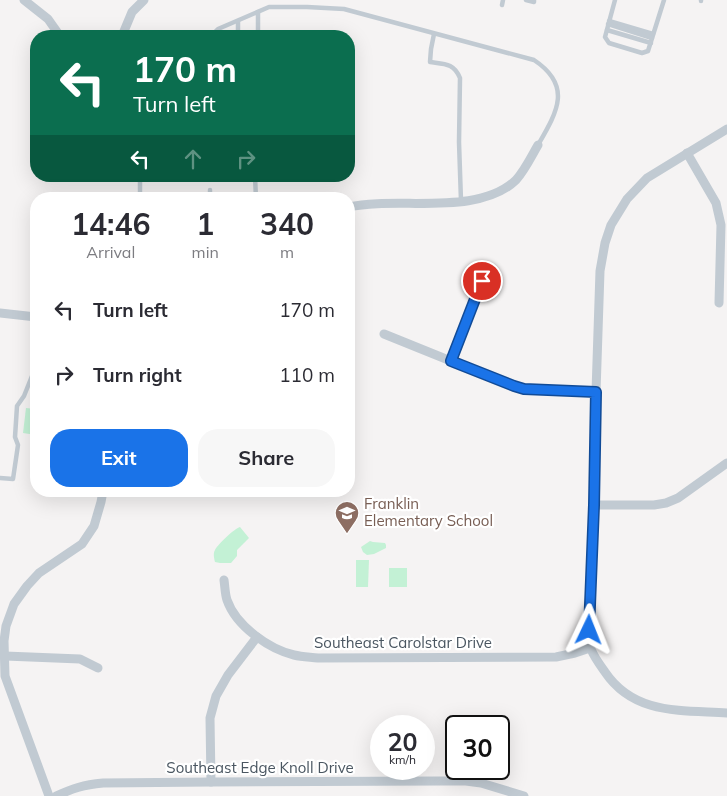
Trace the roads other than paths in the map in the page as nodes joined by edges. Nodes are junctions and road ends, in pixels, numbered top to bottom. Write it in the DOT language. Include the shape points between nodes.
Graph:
graph roads {
  1 [pos="24,0"];
  2 [pos="144,0"];
  3 [pos="615,0"];
  4 [pos="664,0"];
  5 [pos="258,12"];
  6 [pos="238,21"];
  7 [pos="608,25"];
  8 [pos="56,30"];
  9 [pos="124,30"];
  10 [pos="217,30"];
  11 [pos="238,30"];
  12 [pos="258,30"];
  13 [pos="434,34"];
  14 [pos="652,38"];
  15 [pos="727,129"];
  16 [pos="538,145"];
  17 [pos="687,153"];
  18 [pos="461,201"];
  19 [pos="355,205"];
  20 [pos="482,281"];
  21 [pos="719,303"];
  22 [pos="0,313"];
  23 [pos="30,316"];
  24 [pos="384,334"];
  25 [pos="451,361"];
  26 [pos="30,381"];
  27 [pos="596,392"];
  28 [pos="727,463"];
  29 [pos="0,478"];
  30 [pos="102,497"];
  31 [pos="594,505"];
  32 [pos="224,580"];
  33 [pos="257,637"];
  34 [pos="590,648"];
  35 [pos="5,656"];
  36 [pos="98,668"];
  37 [pos="727,713"];
  38 [pos="211,782"];
  39 [pos="49,796"];
  40 [pos="56,796"];
  41 [pos="524,796"];
  1 -- 8 [label="street" via="48,19"];
  2 -- 9 [label="street" via="132,12"];
  3 -- 7 [label="lane"];
  4 -- 14 [label="lane"];
  5 -- 6 [label="lane"];
  5 -- 12 [label="lane"];
  5 -- 13 [label="lane" via="270,7 344,10"];
  6 -- 10 [label="lane"];
  6 -- 11 [label="lane"];
  7 -- 14 [label="lane"];
  7 -- 14 [label="lane"];
  7 -- 14 [label="lane" via="605,37 608,43 642,54 648,51"];
  13 -- 16 [label="lane" via="534,60 543,66 556,86 558,104 554,118"];
  13 -- 18 [label="lane" via="430,62 452,67 460,78"];
  15 -- 17 [label="street"];
  16 -- 18 [label="street" via="523,171 506,187 496,193"];
  17 -- 21 [label="street" via="716,203 721,225"];
  17 -- 27 [label="street" via="647,178 627,199 611,225 600,270"];
  18 -- 19 [label="street"];
  20 -- 25 [label="street"];
  22 -- 23 [label="street"];
  24 -- 25 [label="street"];
  25 -- 27 [label="street" via="524,389"];
  26 -- 29 [label="lane" via="18,406 14,437 18,445 13,479"];
  27 -- 31 [label="street"];
  28 -- 31 [label="street" via="666,503"];
  30 -- 35 [label="street" via="94,526 82,544 39,573 14,604 6,626"];
  31 -- 34 [label="street"];
  32 -- 33 [label="street, Southeast Carolstar Drive" via="232,611"];
  33 -- 34 [label="street, Southeast Carolstar Drive" via="295,656 318,658 556,656"];
  33 -- 38 [label="street" via="216,696 210,718"];
  34 -- 37 [label="street" via="610,680 637,700 661,708"];
  35 -- 36 [label="street" via="80,659"];
  35 -- 39 [label="street" via="5,676"];
  38 -- 40 [label="street, Southeast Edge Knoll Drive" via="86,784"];
  38 -- 41 [label="street, Southeast Edge Knoll Drive" via="466,781"];
}
